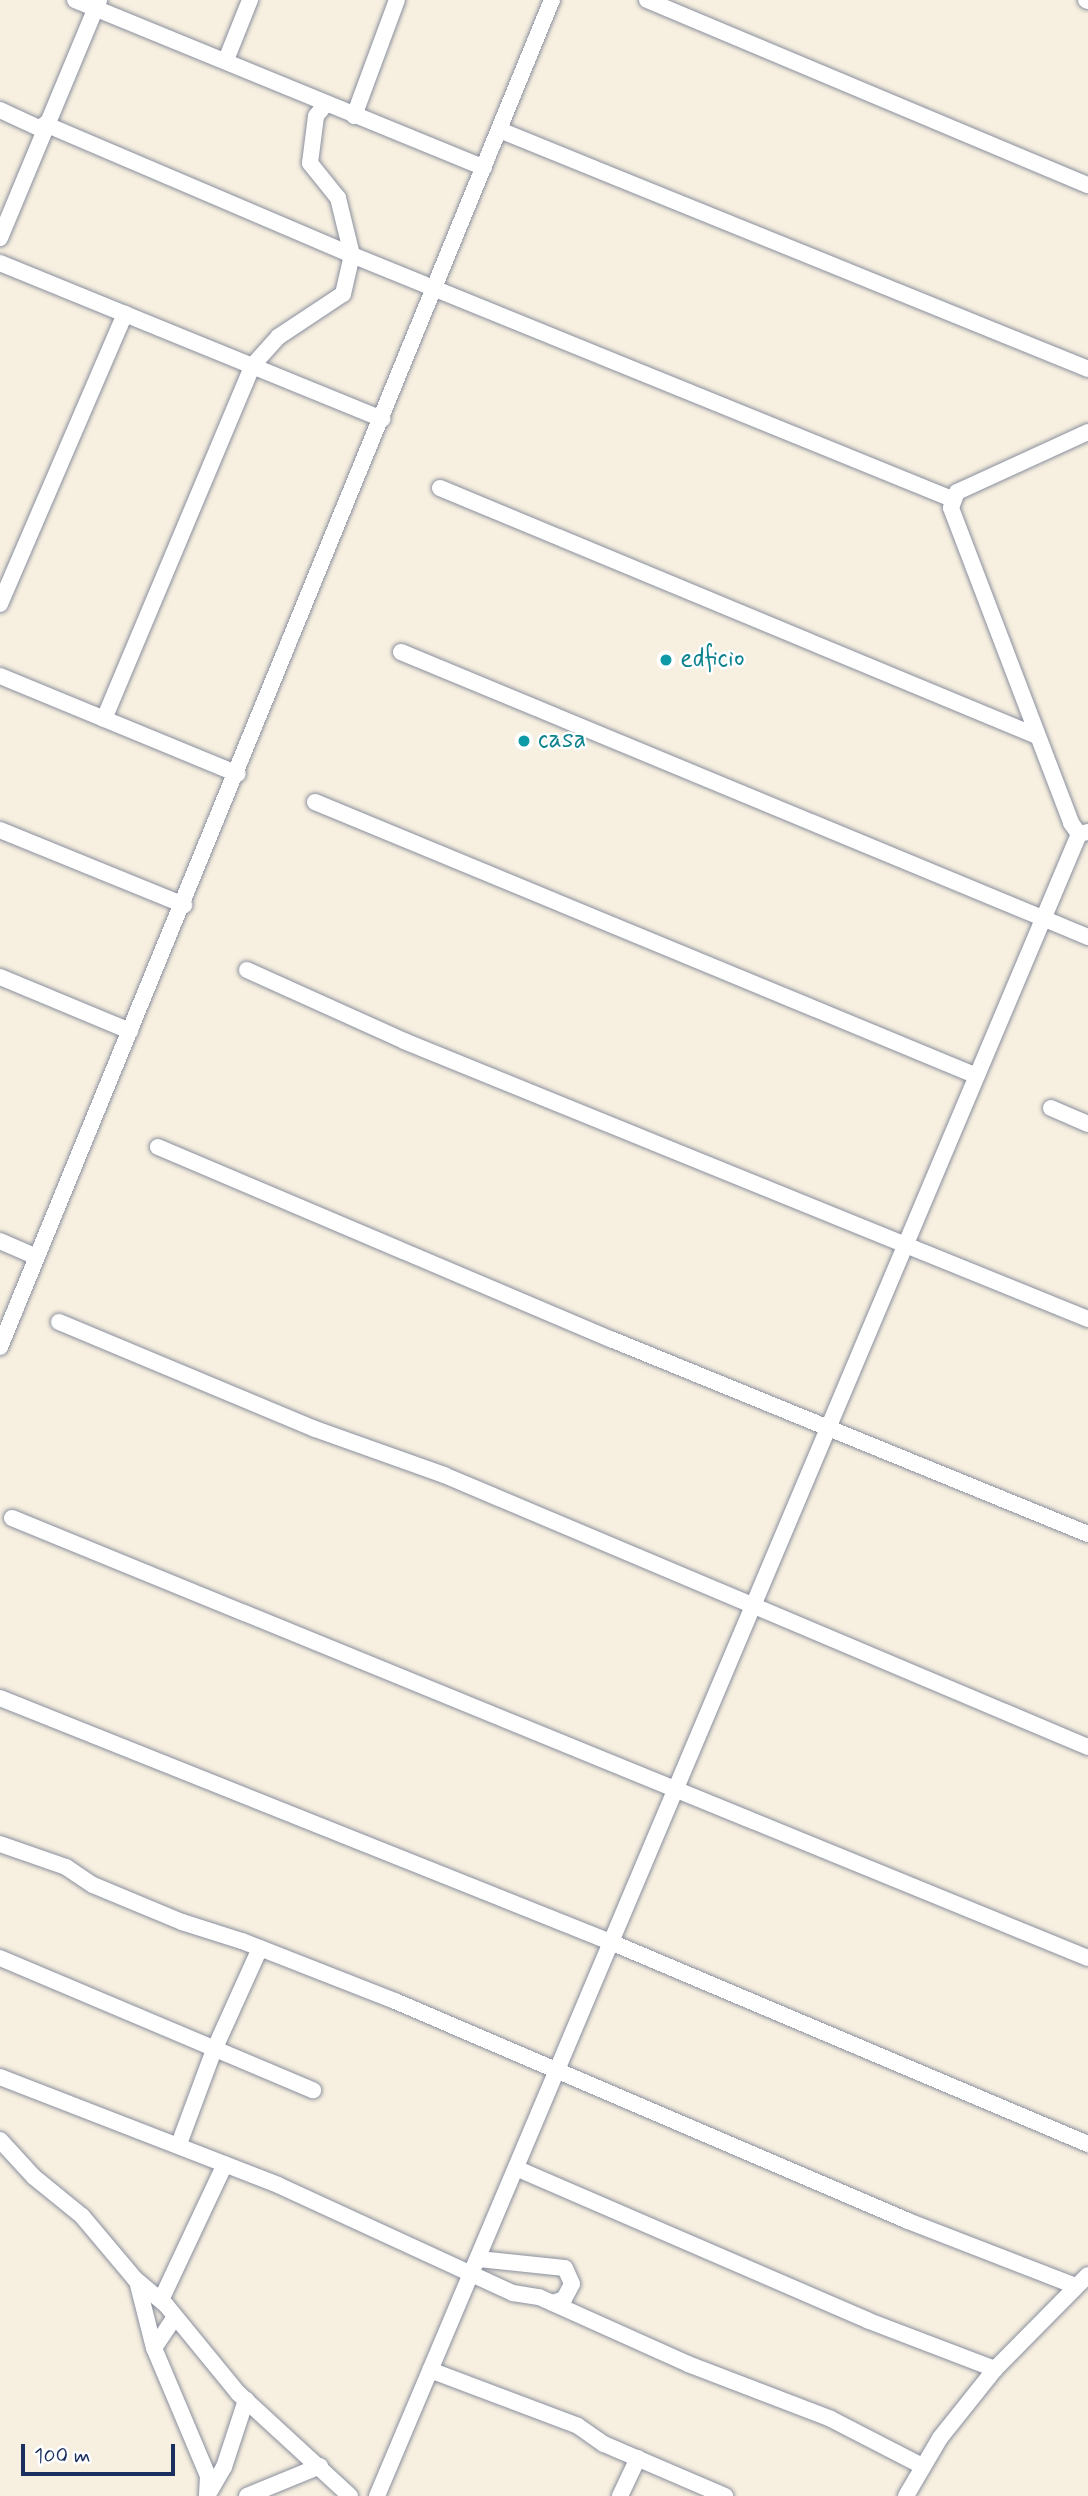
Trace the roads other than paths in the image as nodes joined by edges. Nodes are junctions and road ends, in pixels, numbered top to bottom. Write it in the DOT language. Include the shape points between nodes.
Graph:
graph roads {
  1 [pos="75,0"];
  2 [pos="250,0"];
  3 [pos="397,0"];
  4 [pos="552,0"];
  5 [pos="647,0"];
  6 [pos="98,4"];
  7 [pos="226,60"];
  8 [pos="324,106"];
  9 [pos="0,110"];
  10 [pos="354,116"];
  11 [pos="44,127"];
  12 [pos="502,131"];
  13 [pos="484,168"];
  14 [pos="1088,185"];
  15 [pos="0,238"];
  16 [pos="352,255"];
  17 [pos="0,262"];
  18 [pos="436,289"];
  19 [pos="125,314"];
  20 [pos="253,365"];
  21 [pos="1088,369"];
  22 [pos="382,419"];
  23 [pos="1088,432"];
  24 [pos="440,488"];
  25 [pos="952,499"];
  26 [pos="0,604"];
  27 [pos="401,652"];
  28 [pos="0,676"];
  29 [pos="104,719"];
  30 [pos="1037,736"];
  31 [pos="239,774"];
  32 [pos="315,802"];
  33 [pos="0,830"];
  34 [pos="1084,833"];
  35 [pos="184,905"];
  36 [pos="1042,918"];
  37 [pos="1088,937"];
  38 [pos="247,970"];
  39 [pos="0,977"];
  40 [pos="130,1031"];
  41 [pos="977,1076"];
  42 [pos="1051,1108"];
  43 [pos="1088,1124"];
  44 [pos="158,1147"];
  45 [pos="0,1241"];
  46 [pos="902,1246"];
  47 [pos="37,1257"];
  48 [pos="1088,1319"];
  49 [pos="59,1322"];
  50 [pos="0,1347"];
  51 [pos="827,1427"];
  52 [pos="12,1518"];
  53 [pos="1088,1534"];
  54 [pos="754,1605"];
  55 [pos="0,1698"];
  56 [pos="1088,1747"];
  57 [pos="678,1787"];
  58 [pos="0,1844"];
  59 [pos="614,1942"];
  60 [pos="260,1948"];
  61 [pos="0,1958"];
  62 [pos="1088,1958"];
  63 [pos="214,2050"];
  64 [pos="560,2071"];
  65 [pos="0,2077"];
  66 [pos="313,2090"];
  67 [pos="0,2140"];
  68 [pos="179,2144"];
  69 [pos="1088,2144"];
  70 [pos="225,2164"];
  71 [pos="519,2169"];
  72 [pos="477,2265"];
  73 [pos="137,2281"];
  74 [pos="1082,2281"];
  75 [pos="161,2300"];
  76 [pos="553,2303"];
  77 [pos="175,2317"];
  78 [pos="154,2348"];
  79 [pos="995,2369"];
  80 [pos="430,2370"];
  81 [pos="246,2400"];
  82 [pos="638,2458"];
  83 [pos="320,2466"];
  84 [pos="922,2466"];
  85 [pos="208,2495"];
  86 [pos="247,2496"];
  87 [pos="350,2496"];
  88 [pos="377,2496"];
  89 [pos="620,2496"];
  90 [pos="725,2496"];
  91 [pos="906,2496"];
  1 -- 6 [label="street"];
  2 -- 7 [label="street"];
  3 -- 10 [label="street"];
  4 -- 12 [label="street"];
  5 -- 14 [label="street"];
  6 -- 7 [label="street"];
  6 -- 11 [label="street"];
  7 -- 8 [label="street"];
  8 -- 10 [label="street"];
  8 -- 16 [label="street" via="316,116 310,163 335,191"];
  9 -- 11 [label="street"];
  10 -- 13 [label="street"];
  11 -- 15 [label="street"];
  11 -- 16 [label="street"];
  12 -- 13 [label="street"];
  12 -- 21 [label="street"];
  13 -- 18 [label="street"];
  16 -- 18 [label="street"];
  16 -- 20 [label="street" via="343,294 278,337"];
  17 -- 19 [label="street"];
  18 -- 22 [label="street"];
  18 -- 25 [label="street"];
  19 -- 20 [label="street"];
  19 -- 26 [label="street"];
  20 -- 22 [label="street"];
  20 -- 29 [label="street"];
  22 -- 31 [label="street"];
  23 -- 25 [label="street" via="957,492"];
  24 -- 30 [label="street"];
  25 -- 30 [label="street" via="952,514"];
  27 -- 36 [label="street"];
  28 -- 29 [label="street"];
  29 -- 31 [label="street"];
  30 -- 34 [label="street"];
  31 -- 35 [label="street"];
  32 -- 41 [label="street"];
  33 -- 35 [label="street"];
  34 -- 36 [label="street"];
  35 -- 40 [label="street"];
  36 -- 37 [label="street"];
  36 -- 41 [label="street"];
  38 -- 46 [label="street" via="404,1041"];
  39 -- 40 [label="street"];
  40 -- 47 [label="street"];
  41 -- 46 [label="street"];
  42 -- 43 [label="street"];
  44 -- 51 [label="street"];
  45 -- 47 [label="street"];
  46 -- 48 [label="street"];
  46 -- 51 [label="street"];
  47 -- 50 [label="street"];
  49 -- 54 [label="street"];
  51 -- 53 [label="street"];
  51 -- 54 [label="street"];
  52 -- 57 [label="street"];
  54 -- 56 [label="street"];
  54 -- 57 [label="street"];
  55 -- 59 [label="street"];
  57 -- 59 [label="street"];
  57 -- 62 [label="street"];
  58 -- 60 [label="street" via="66,1867 93,1885 182,1923"];
  59 -- 64 [label="street"];
  59 -- 69 [label="street"];
  60 -- 63 [label="street"];
  60 -- 64 [label="street"];
  61 -- 63 [label="street"];
  63 -- 66 [label="street"];
  63 -- 68 [label="street"];
  64 -- 71 [label="street"];
  64 -- 74 [label="street" via="908,2221"];
  65 -- 68 [label="street"];
  67 -- 73 [label="street" via="34,2177 82,2216"];
  68 -- 70 [label="street"];
  70 -- 72 [label="street"];
  70 -- 75 [label="street"];
  71 -- 72 [label="street"];
  71 -- 79 [label="street" via="869,2321"];
  72 -- 76 [label="street" via="513,2293"];
  72 -- 76 [label="street" via="565,2268 572,2284 564,2299"];
  72 -- 80 [label="street"];
  73 -- 75 [label="street"];
  73 -- 78 [label="street"];
  74 -- 79 [label="street"];
  75 -- 77 [label="street"];
  76 -- 84 [label="street" via="688,2364 831,2419"];
  77 -- 78 [label="street"];
  77 -- 81 [label="street"];
  78 -- 85 [label="street" via="208,2476"];
  79 -- 84 [label="street"];
  80 -- 82 [label="street" via="578,2426 597,2441"];
  80 -- 88 [label="street"];
  81 -- 83 [label="street"];
  81 -- 85 [label="street" via="224,2467"];
  82 -- 89 [label="street"];
  82 -- 90 [label="street"];
  83 -- 86 [label="street"];
  83 -- 87 [label="street"];
  84 -- 91 [label="street"];
}
